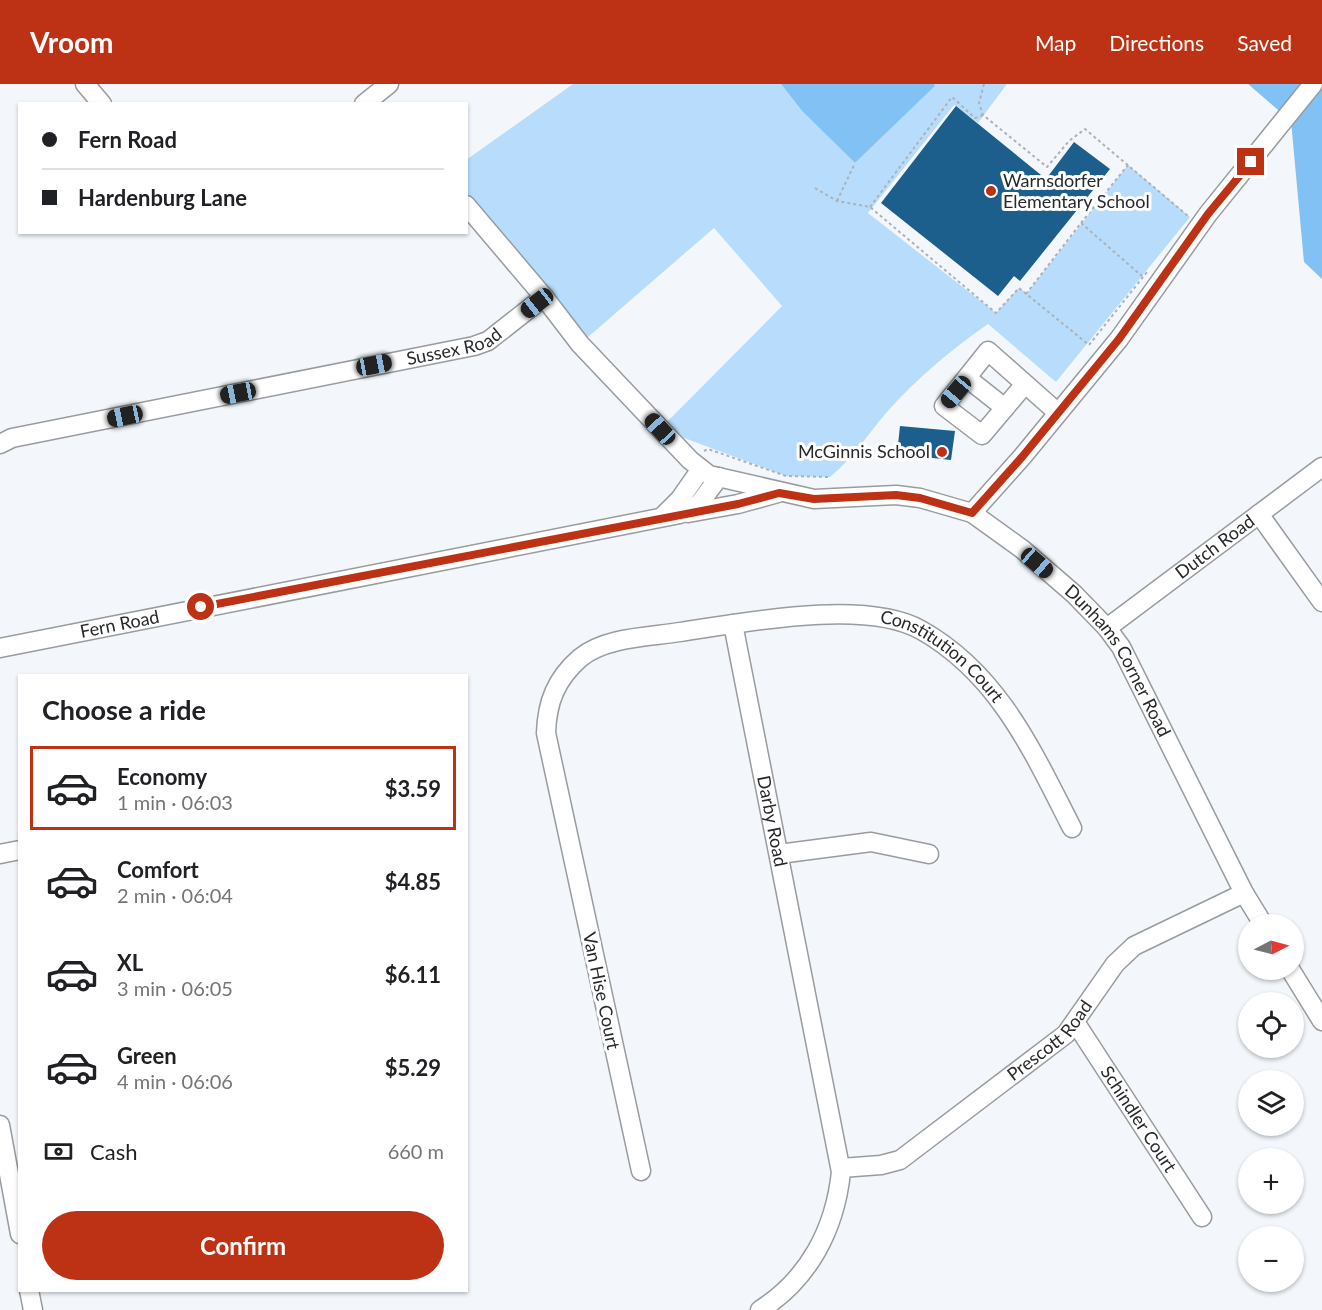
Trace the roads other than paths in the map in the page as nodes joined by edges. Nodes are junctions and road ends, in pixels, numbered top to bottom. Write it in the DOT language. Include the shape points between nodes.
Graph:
graph roads {
  1 [pos="85,84"];
  2 [pos="389,84"];
  3 [pos="1313,84"];
  4 [pos="370,97"];
  5 [pos="100,102"];
  6 [pos="468,207"];
  7 [pos="544,297"];
  8 [pos="967,378"];
  9 [pos="1025,384"];
  10 [pos="1005,408"];
  11 [pos="1057,412"];
  12 [pos="0,444"];
  13 [pos="1322,466"];
  14 [pos="700,469"];
  15 [pos="719,477"];
  16 [pos="779,493"];
  17 [pos="972,513"];
  18 [pos="1259,514"];
  19 [pos="671,516"];
  20 [pos="1322,602"];
  21 [pos="733,624"];
  22 [pos="1107,628"];
  23 [pos="0,648"];
  24 [pos="1072,828"];
  25 [pos="18,850"];
  26 [pos="0,854"];
  27 [pos="779,854"];
  28 [pos="929,854"];
  29 [pos="1244,893"];
  30 [pos="1257,914"];
  31 [pos="1297,980"];
  32 [pos="1322,1021"];
  33 [pos="1075,1022"];
  34 [pos="0,1125"];
  35 [pos="841,1168"];
  36 [pos="640,1171"];
  37 [pos="16,1189"];
  38 [pos="18,1212"];
  39 [pos="1202,1217"];
  40 [pos="30,1292"];
  41 [pos="33,1310"];
  42 [pos="760,1310"];
  1 -- 5 [label="street"];
  2 -- 4 [label="street"];
  3 -- 11 [label="street" via="1208,214 1119,339"];
  6 -- 7 [label="street, Dunhams Corner Road"];
  7 -- 12 [label="street, Sussex Road" via="489,341 474,346 12,438"];
  7 -- 14 [label="street, Dunhams Corner Road" via="579,344"];
  8 -- 9 [label="street" via="988,351"];
  8 -- 10 [label="street"];
  8 -- 10 [label="street" via="944,406 982,435"];
  9 -- 10 [label="street"];
  9 -- 11 [label="street"];
  11 -- 17 [label="street"];
  13 -- 18 [label="street, Dutch Road"];
  14 -- 15 [label="street, Dunhams Corner Road"];
  14 -- 19 [label="street"];
  15 -- 16 [label="street, Dunhams Corner Road"];
  15 -- 19 [label="street, Fern Road" via="699,504"];
  16 -- 17 [label="street, Dunhams Corner Road" via="814,499 896,495"];
  16 -- 19 [label="street"];
  17 -- 22 [label="street, Dunhams Corner Road" via="1030,556"];
  18 -- 20 [label="street"];
  18 -- 22 [label="street, Dutch Road"];
  19 -- 23 [label="street, Fern Road"];
  21 -- 24 [label="street, Constitution Court" via="792,615 854,615 903,621 923,631 994,692 1013,716"];
  21 -- 27 [label="street, Darby Road"];
  21 -- 36 [label="street, Van Hise Court" via="597,648 581,657 564,675 547,711 546,733"];
  22 -- 29 [label="street, Dunhams Corner Road" via="1121,647"];
  25 -- 26 [label="street"];
  27 -- 28 [label="street" via="871,842"];
  27 -- 35 [label="street, Darby Road"];
  29 -- 30 [label="street, Dunhams Corner Road"];
  29 -- 33 [label="street, Prescott Road" via="1134,946 1115,964"];
  31 -- 32 [label="street"];
  33 -- 35 [label="street, Prescott Road" via="1034,1061 900,1160 881,1166"];
  33 -- 39 [label="street, Schindler Court"];
  34 -- 37 [label="street"];
  35 -- 42 [label="street, Darby Road" via="836,1206 814,1256 791,1285"];
  37 -- 38 [label="street"];
  40 -- 41 [label="street"];
}
